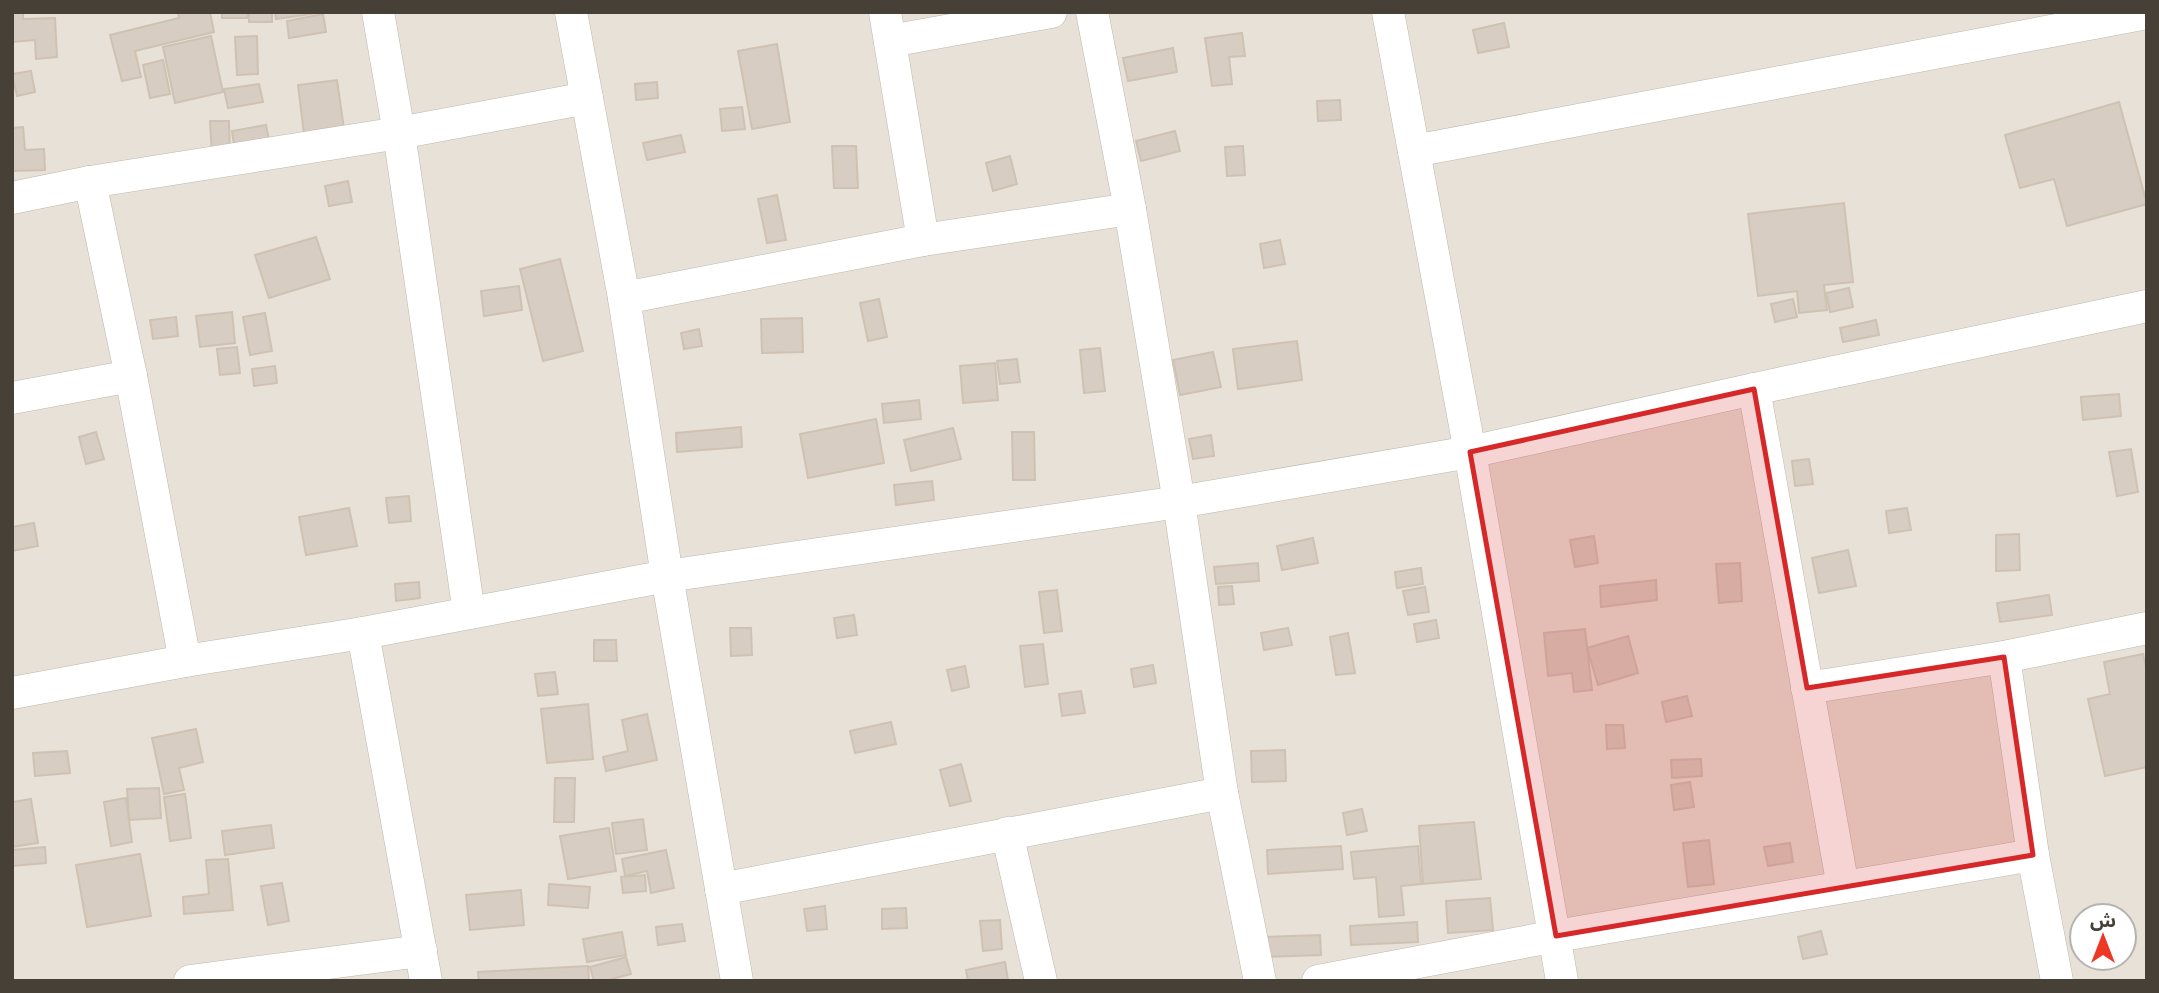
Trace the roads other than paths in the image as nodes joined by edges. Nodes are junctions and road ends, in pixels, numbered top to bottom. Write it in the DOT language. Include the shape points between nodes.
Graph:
graph roads {
  1 [pos="378,12"];
  2 [pos="571,12"];
  3 [pos="1051,12"];
  4 [pos="1092,12"];
  5 [pos="1388,12"];
  6 [pos="2147,13"];
  7 [pos="887,27"];
  8 [pos="587,98"];
  9 [pos="398,133"];
  10 [pos="1414,151"];
  11 [pos="90,182"];
  12 [pos="12,198"];
  13 [pos="1130,209"];
  14 [pos="923,240"];
  15 [pos="624,298"];
  16 [pos="2147,306"];
  17 [pos="131,376"];
  18 [pos="1754,389"];
  19 [pos="12,398"];
  20 [pos="1470,452"];
  21 [pos="1179,502"];
  22 [pos="667,576"];
  23 [pos="469,613"];
  24 [pos="2147,628"];
  25 [pos="363,633"];
  26 [pos="2004,657"];
  27 [pos="185,661"];
  28 [pos="1807,688"];
  29 [pos="12,693"];
  30 [pos="1222,793"];
  31 [pos="1007,833"];
  32 [pos="2032,855"];
  33 [pos="1843,887"];
  34 [pos="721,889"];
  35 [pos="1556,936"];
  36 [pos="423,966"];
  37 [pos="244,977"];
  38 [pos="190,981"];
  39 [pos="737,981"];
  40 [pos="1041,981"];
  41 [pos="1260,981"];
  42 [pos="1318,981"];
  43 [pos="1562,981"];
  44 [pos="2057,981"];
  1 -- 9 [label="street"];
  2 -- 8 [label="street"];
  3 -- 7 [label="street"];
  4 -- 13 [label="street"];
  5 -- 10 [label="street"];
  6 -- 10 [label="street"];
  7 -- 14 [label="street"];
  8 -- 9 [label="street"];
  8 -- 15 [label="street"];
  9 -- 11 [label="street"];
  9 -- 23 [label="street"];
  10 -- 20 [label="street"];
  11 -- 12 [label="street"];
  11 -- 17 [label="street"];
  13 -- 14 [label="street"];
  13 -- 21 [label="street"];
  14 -- 15 [label="street"];
  15 -- 22 [label="street"];
  16 -- 18 [label="street"];
  17 -- 19 [label="street"];
  17 -- 27 [label="street"];
  18 -- 20 [label="street"];
  18 -- 28 [label="street"];
  20 -- 21 [label="street"];
  20 -- 35 [label="street"];
  21 -- 22 [label="street"];
  21 -- 30 [label="street"];
  22 -- 23 [label="street"];
  22 -- 34 [label="street"];
  23 -- 25 [label="street"];
  24 -- 26 [label="street"];
  25 -- 27 [label="street"];
  25 -- 36 [label="street"];
  26 -- 28 [label="street"];
  26 -- 32 [label="street"];
  27 -- 29 [label="street"];
  28 -- 33 [label="street"];
  30 -- 31 [label="street"];
  30 -- 41 [label="street"];
  31 -- 34 [label="street"];
  31 -- 40 [label="street"];
  32 -- 33 [label="street"];
  32 -- 44 [label="street"];
  33 -- 35 [label="street"];
  34 -- 39 [label="street"];
  35 -- 42 [label="street"];
  35 -- 43 [label="street"];
  36 -- 37 [label="street"];
  37 -- 38 [label="street"];
}
